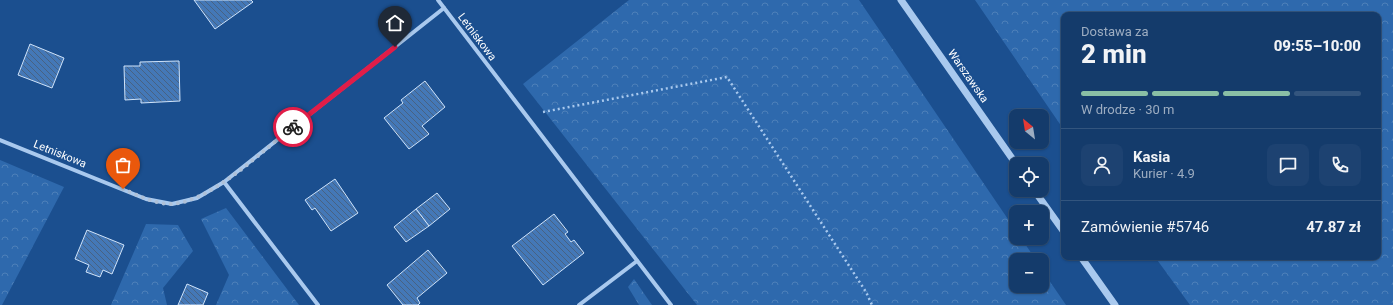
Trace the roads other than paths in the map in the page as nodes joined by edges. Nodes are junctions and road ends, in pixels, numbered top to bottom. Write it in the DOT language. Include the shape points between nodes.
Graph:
graph roads {
  1 [pos="438,0"];
  2 [pos="902,0"];
  3 [pos="444,8"];
  4 [pos="0,140"];
  5 [pos="1011,157"];
  6 [pos="224,182"];
  7 [pos="1039,197"];
  8 [pos="1061,228"];
  9 [pos="637,260"];
  10 [pos="1083,260"];
  11 [pos="318,305"];
  12 [pos="579,305"];
  13 [pos="671,305"];
  14 [pos="1115,305"];
  1 -- 3 [label="street"];
  2 -- 5 [label="street, Warszawska"];
  3 -- 6 [label="street, Letniskowa"];
  3 -- 9 [label="street, Letniskowa"];
  4 -- 6 [label="street, Letniskowa" via="146,199 172,204 196,198"];
  6 -- 11 [label="street"];
  7 -- 8 [label="street"];
  9 -- 12 [label="street"];
  9 -- 13 [label="street, Letniskowa"];
  10 -- 14 [label="street"];
}
